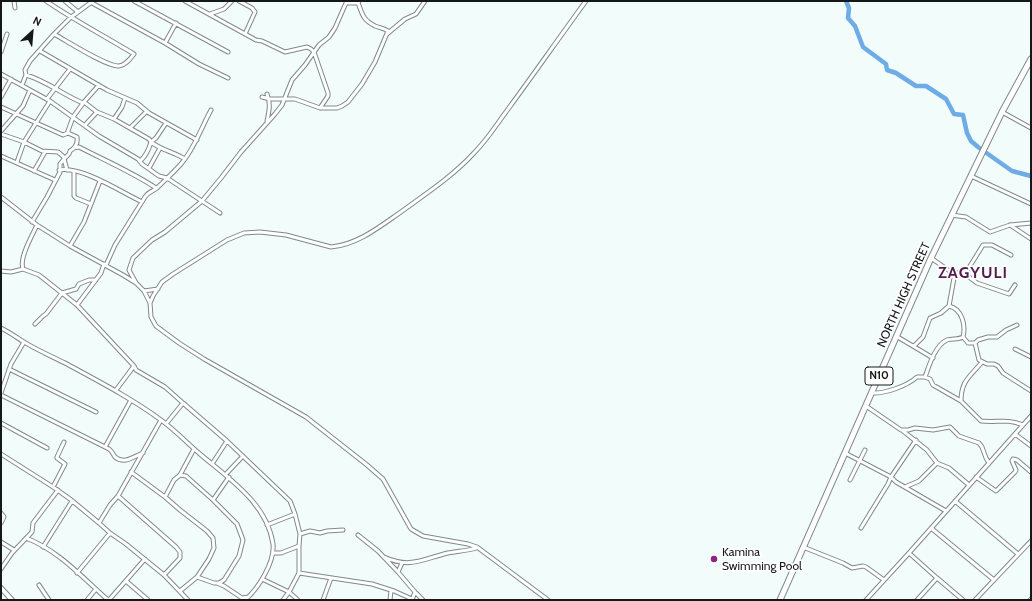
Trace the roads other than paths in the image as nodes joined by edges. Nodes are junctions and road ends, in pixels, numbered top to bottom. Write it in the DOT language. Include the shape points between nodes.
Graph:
graph roads {
  1 [pos="14,1"];
  2 [pos="46,1"];
  3 [pos="65,1"];
  4 [pos="134,1"];
  5 [pos="185,1"];
  6 [pos="232,1"];
  7 [pos="240,1"];
  8 [pos="425,1"];
  9 [pos="586,1"];
  10 [pos="92,2"];
  11 [pos="358,2"];
  12 [pos="15,8"];
  13 [pos="78,12"];
  14 [pos="210,14"];
  15 [pos="70,18"];
  16 [pos="176,23"];
  17 [pos="7,34"];
  18 [pos="54,34"];
  19 [pos="245,34"];
  20 [pos="386,35"];
  21 [pos="165,43"];
  22 [pos="40,51"];
  23 [pos="1,52"];
  24 [pos="228,52"];
  25 [pos="314,52"];
  26 [pos="1031,59"];
  27 [pos="70,69"];
  28 [pos="1,74"];
  29 [pos="26,75"];
  30 [pos="228,78"];
  31 [pos="11,79"];
  32 [pos="22,85"];
  33 [pos="99,85"];
  34 [pos="55,87"];
  35 [pos="30,90"];
  36 [pos="267,94"];
  37 [pos="1,97"];
  38 [pos="262,97"];
  39 [pos="125,98"];
  40 [pos="48,100"];
  41 [pos="270,100"];
  42 [pos="284,100"];
  43 [pos="84,103"];
  44 [pos="1,107"];
  45 [pos="320,108"];
  46 [pos="212,110"];
  47 [pos="97,112"];
  48 [pos="146,112"];
  49 [pos="1002,112"];
  50 [pos="15,113"];
  51 [pos="73,117"];
  52 [pos="114,119"];
  53 [pos="267,122"];
  54 [pos="38,123"];
  55 [pos="166,123"];
  56 [pos="85,125"];
  57 [pos="130,128"];
  58 [pos="1031,128"];
  59 [pos="1,132"];
  60 [pos="68,133"];
  61 [pos="197,140"];
  62 [pos="24,142"];
  63 [pos="151,142"];
  64 [pos="74,148"];
  65 [pos="160,148"];
  66 [pos="45,152"];
  67 [pos="1,156"];
  68 [pos="64,158"];
  69 [pos="185,159"];
  70 [pos="140,161"];
  71 [pos="16,162"];
  72 [pos="149,168"];
  73 [pos="59,170"];
  74 [pos="67,170"];
  75 [pos="34,171"];
  76 [pos="74,171"];
  77 [pos="971,176"];
  78 [pos="167,178"];
  79 [pos="55,180"];
  80 [pos="100,181"];
  81 [pos="156,188"];
  82 [pos="1,197"];
  83 [pos="202,201"];
  84 [pos="142,202"];
  85 [pos="91,204"];
  86 [pos="1031,204"];
  87 [pos="220,213"];
  88 [pos="951,215"];
  89 [pos="32,222"];
  90 [pos="1031,223"];
  91 [pos="37,225"];
  92 [pos="1010,225"];
  93 [pos="1031,239"];
  94 [pos="70,246"];
  95 [pos="1011,255"];
  96 [pos="931,258"];
  97 [pos="105,265"];
  98 [pos="21,269"];
  99 [pos="130,270"];
  100 [pos="1,271"];
  101 [pos="951,272"];
  102 [pos="965,274"];
  103 [pos="123,275"];
  104 [pos="96,280"];
  105 [pos="136,283"];
  106 [pos="1015,286"];
  107 [pos="158,289"];
  108 [pos="144,291"];
  109 [pos="62,292"];
  110 [pos="150,303"];
  111 [pos="77,305"];
  112 [pos="949,306"];
  113 [pos="35,324"];
  114 [pos="1017,325"];
  115 [pos="1,328"];
  116 [pos="896,336"];
  117 [pos="963,337"];
  118 [pos="24,342"];
  119 [pos="975,343"];
  120 [pos="914,346"];
  121 [pos="1015,349"];
  122 [pos="1031,357"];
  123 [pos="933,358"];
  124 [pos="982,362"];
  125 [pos="134,366"];
  126 [pos="9,369"];
  127 [pos="925,377"];
  128 [pos="116,390"];
  129 [pos="1031,391"];
  130 [pos="871,393"];
  131 [pos="1,394"];
  132 [pos="131,400"];
  133 [pos="961,400"];
  134 [pos="183,403"];
  135 [pos="866,406"];
  136 [pos="96,412"];
  137 [pos="1031,416"];
  138 [pos="161,420"];
  139 [pos="1,423"];
  140 [pos="166,424"];
  141 [pos="1023,426"];
  142 [pos="902,430"];
  143 [pos="1015,434"];
  144 [pos="916,440"];
  145 [pos="227,441"];
  146 [pos="64,442"];
  147 [pos="1031,446"];
  148 [pos="105,447"];
  149 [pos="48,448"];
  150 [pos="194,450"];
  151 [pos="865,450"];
  152 [pos="143,452"];
  153 [pos="845,453"];
  154 [pos="1,454"];
  155 [pos="243,456"];
  156 [pos="860,460"];
  157 [pos="938,463"];
  158 [pos="989,463"];
  159 [pos="212,464"];
  160 [pos="132,472"];
  161 [pos="1031,472"];
  162 [pos="180,475"];
  163 [pos="227,476"];
  164 [pos="891,477"];
  165 [pos="976,477"];
  166 [pos="850,480"];
  167 [pos="969,485"];
  168 [pos="53,487"];
  169 [pos="904,487"];
  170 [pos="58,490"];
  171 [pos="118,496"];
  172 [pos="165,497"];
  173 [pos="213,500"];
  174 [pos="955,500"];
  175 [pos="72,501"];
  176 [pos="946,511"];
  177 [pos="1,513"];
  178 [pos="295,514"];
  179 [pos="1,523"];
  180 [pos="99,523"];
  181 [pos="267,526"];
  182 [pos="861,528"];
  183 [pos="931,528"];
  184 [pos="343,530"];
  185 [pos="110,533"];
  186 [pos="300,534"];
  187 [pos="358,535"];
  188 [pos="26,538"];
  189 [pos="1031,541"];
  190 [pos="1,542"];
  191 [pos="299,546"];
  192 [pos="43,547"];
  193 [pos="803,547"];
  194 [pos="477,548"];
  195 [pos="14,550"];
  196 [pos="273,553"];
  197 [pos="909,553"];
  198 [pos="1018,554"];
  199 [pos="384,557"];
  200 [pos="145,559"];
  201 [pos="402,563"];
  202 [pos="1,569"];
  203 [pos="398,572"];
  204 [pos="77,573"];
  205 [pos="299,573"];
  206 [pos="164,575"];
  207 [pos="197,577"];
  208 [pos="331,578"];
  209 [pos="937,578"];
  210 [pos="262,579"];
  211 [pos="884,580"];
  212 [pos="994,580"];
  213 [pos="126,581"];
  214 [pos="216,583"];
  215 [pos="39,585"];
  216 [pos="1,588"];
  217 [pos="96,589"];
  218 [pos="391,590"];
  219 [pos="180,591"];
  220 [pos="289,592"];
  221 [pos="416,592"];
  222 [pos="870,596"];
  223 [pos="247,599"];
  224 [pos="12,600"];
  225 [pos="49,600"];
  226 [pos="87,600"];
  227 [pos="109,600"];
  228 [pos="148,600"];
  229 [pos="188,600"];
  230 [pos="283,600"];
  231 [pos="298,600"];
  232 [pos="323,600"];
  233 [pos="390,600"];
  234 [pos="412,600"];
  235 [pos="423,600"];
  236 [pos="548,600"];
  237 [pos="780,600"];
  238 [pos="866,600"];
  239 [pos="874,600"];
  240 [pos="917,600"];
  241 [pos="963,600"];
  242 [pos="974,600"];
  1 -- 12 [label="street"];
  2 -- 15 [label="street"];
  3 -- 13 [label="street"];
  4 -- 16 [label="street"];
  5 -- 14 [label="street"];
  6 -- 14 [label="street" via="224,9"];
  7 -- 19 [label="street" via="255,12"];
  8 -- 20 [label="street" via="416,14 405,19"];
  9 -- 107 [label="street" via="474,153 429,191 378,228 366,236 338,247 286,235 244,233 227,240 173,274 162,282"];
  10 -- 13 [label="street"];
  10 -- 21 [label="street"];
  11 -- 20 [label="street" via="361,14 373,25 388,31"];
  11 -- 25 [label="street" via="346,3 335,28"];
  13 -- 15 [label="street"];
  14 -- 19 [label="street"];
  15 -- 18 [label="street"];
  15 -- 18 [label="street" via="134,54 126,63 115,65"];
  16 -- 21 [label="street"];
  16 -- 24 [label="street"];
  17 -- 23 [label="street"];
  18 -- 22 [label="street"];
  19 -- 25 [label="street" via="285,52 307,47"];
  20 -- 45 [label="street" via="375,62 348,102 338,108"];
  21 -- 30 [label="street"];
  22 -- 27 [label="street"];
  22 -- 29 [label="street" via="27,65"];
  25 -- 42 [label="street" via="292,80"];
  25 -- 45 [label="street" via="328,94"];
  26 -- 49 [label="highway, N10"];
  27 -- 33 [label="street"];
  27 -- 34 [label="street"];
  28 -- 31 [label="street"];
  29 -- 32 [label="street"];
  29 -- 34 [label="street"];
  31 -- 32 [label="street"];
  31 -- 37 [label="street"];
  32 -- 35 [label="street"];
  33 -- 39 [label="street"];
  33 -- 43 [label="street"];
  34 -- 40 [label="street"];
  34 -- 43 [label="street"];
  35 -- 40 [label="street"];
  35 -- 50 [label="street" via="25,103"];
  36 -- 41 [label="street"];
  38 -- 41 [label="street"];
  39 -- 48 [label="street" via="137,103"];
  39 -- 52 [label="street"];
  40 -- 51 [label="street"];
  40 -- 54 [label="street"];
  41 -- 42 [label="street"];
  41 -- 53 [label="street"];
  42 -- 45 [label="street" via="295,99"];
  42 -- 53 [label="street"];
  43 -- 47 [label="street"];
  43 -- 51 [label="street"];
  44 -- 50 [label="street"];
  46 -- 61 [label="street"];
  47 -- 52 [label="street"];
  47 -- 56 [label="street"];
  48 -- 55 [label="street"];
  48 -- 57 [label="street"];
  49 -- 58 [label="street"];
  49 -- 77 [label="highway, NORTH HIGH STREET / N10"];
  50 -- 54 [label="street"];
  50 -- 59 [label="street"];
  51 -- 56 [label="street"];
  51 -- 60 [label="street"];
  52 -- 57 [label="street"];
  53 -- 83 [label="street"];
  54 -- 60 [label="street" via="63,134"];
  54 -- 62 [label="street"];
  55 -- 61 [label="street"];
  55 -- 63 [label="street"];
  56 -- 70 [label="street"];
  57 -- 63 [label="street" via="149,138"];
  59 -- 62 [label="street"];
  60 -- 64 [label="street" via="77,137"];
  61 -- 69 [label="street"];
  62 -- 66 [label="street"];
  62 -- 71 [label="street"];
  63 -- 65 [label="street"];
  63 -- 70 [label="street"];
  64 -- 68 [label="street"];
  64 -- 81 [label="street" via="112,163"];
  65 -- 69 [label="street"];
  65 -- 72 [label="street"];
  66 -- 68 [label="street" via="58,152"];
  66 -- 75 [label="street"];
  67 -- 71 [label="street"];
  68 -- 73 [label="street"];
  68 -- 74 [label="street"];
  69 -- 78 [label="street"];
  70 -- 72 [label="street"];
  71 -- 75 [label="street"];
  72 -- 78 [label="street" via="159,176"];
  73 -- 74 [label="street"];
  73 -- 79 [label="street"];
  74 -- 76 [label="street"];
  75 -- 79 [label="street"];
  76 -- 80 [label="street"];
  76 -- 85 [label="street" via="74,196"];
  77 -- 86 [label="street"];
  77 -- 88 [label="highway, NORTH HIGH STREET / N10"];
  78 -- 81 [label="street"];
  78 -- 83 [label="street"];
  79 -- 89 [label="street" via="48,197"];
  80 -- 84 [label="street"];
  80 -- 85 [label="street"];
  81 -- 84 [label="street" via="147,194"];
  82 -- 89 [label="street"];
  83 -- 87 [label="street"];
  83 -- 99 [label="street" via="138,253 133,258"];
  84 -- 97 [label="street"];
  85 -- 94 [label="street"];
  88 -- 92 [label="street" via="966,217 990,232"];
  88 -- 96 [label="highway, NORTH HIGH STREET / N10"];
  89 -- 91 [label="street"];
  90 -- 92 [label="street"];
  91 -- 94 [label="street"];
  91 -- 98 [label="street" via="28,243"];
  92 -- 93 [label="street"];
  94 -- 97 [label="street"];
  95 -- 102 [label="street" via="992,245 983,244"];
  96 -- 101 [label="street"];
  96 -- 116 [label="highway, NORTH HIGH STREET / N10"];
  97 -- 103 [label="street"];
  97 -- 104 [label="street"];
  98 -- 100 [label="street"];
  98 -- 109 [label="street" via="39,275"];
  99 -- 103 [label="street"];
  99 -- 105 [label="street"];
  101 -- 102 [label="street"];
  101 -- 112 [label="street" via="954,281"];
  102 -- 106 [label="street" via="977,282 1009,294"];
  103 -- 105 [label="street"];
  104 -- 109 [label="street" via="89,280 76,288"];
  104 -- 111 [label="street"];
  105 -- 108 [label="street"];
  107 -- 108 [label="street"];
  107 -- 110 [label="street"];
  108 -- 110 [label="street"];
  109 -- 111 [label="street"];
  109 -- 113 [label="street"];
  110 -- 194 [label="street" via="151,317 156,326 168,335 204,359 306,417 367,465 383,479 411,529 423,536"];
  111 -- 125 [label="street"];
  112 -- 117 [label="street" via="956,308 961,316 965,329"];
  112 -- 120 [label="street" via="930,318 923,337"];
  114 -- 119 [label="street" via="997,337 988,337"];
  115 -- 118 [label="street"];
  116 -- 120 [label="street"];
  116 -- 130 [label="highway, NORTH HIGH STREET / N10"];
  117 -- 119 [label="street" via="968,343"];
  117 -- 123 [label="street" via="947,340"];
  118 -- 126 [label="street"];
  118 -- 128 [label="street"];
  119 -- 124 [label="street" via="978,358"];
  120 -- 123 [label="street"];
  121 -- 122 [label="street"];
  123 -- 127 [label="street"];
  124 -- 129 [label="street" via="998,366 1003,373"];
  124 -- 133 [label="street" via="966,379 961,390"];
  125 -- 128 [label="street"];
  125 -- 134 [label="street"];
  126 -- 131 [label="street"];
  126 -- 136 [label="street"];
  127 -- 130 [label="street" via="917,377 910,383 889,391"];
  127 -- 133 [label="street" via="930,379 933,385"];
  128 -- 132 [label="street"];
  130 -- 135 [label="highway, NORTH HIGH STREET / N10"];
  131 -- 148 [label="street"];
  132 -- 138 [label="street"];
  132 -- 148 [label="street"];
  133 -- 141 [label="street" via="981,421 1007,420"];
  134 -- 140 [label="street"];
  134 -- 145 [label="street"];
  135 -- 142 [label="street"];
  135 -- 153 [label="highway, NORTH HIGH STREET / N10"];
  137 -- 141 [label="street"];
  138 -- 140 [label="street"];
  138 -- 152 [label="street"];
  139 -- 149 [label="street"];
  140 -- 150 [label="street"];
  141 -- 143 [label="street"];
  142 -- 144 [label="street"];
  142 -- 158 [label="street" via="943,430 950,427 959,436 979,443"];
  143 -- 147 [label="street"];
  143 -- 158 [label="street"];
  144 -- 157 [label="street"];
  144 -- 164 [label="street"];
  145 -- 155 [label="street"];
  145 -- 159 [label="street"];
  146 -- 168 [label="street" via="56,456 65,464"];
  148 -- 152 [label="street" via="123,460"];
  150 -- 159 [label="street"];
  150 -- 162 [label="street"];
  151 -- 156 [label="street"];
  152 -- 160 [label="street"];
  153 -- 156 [label="street"];
  153 -- 193 [label="highway, NORTH HIGH STREET / N10"];
  154 -- 168 [label="street"];
  155 -- 163 [label="street"];
  155 -- 178 [label="street" via="290,501"];
  156 -- 164 [label="street"];
  156 -- 166 [label="street"];
  157 -- 167 [label="street" via="949,468"];
  157 -- 169 [label="street" via="919,481"];
  158 -- 165 [label="street"];
  159 -- 163 [label="street"];
  160 -- 171 [label="street"];
  160 -- 172 [label="street"];
  161 -- 165 [label="street" via="1013,458 1015,472 996,491"];
  162 -- 172 [label="street" via="174,480"];
  162 -- 173 [label="street" via="186,476"];
  163 -- 173 [label="street"];
  163 -- 181 [label="street" via="255,504"];
  164 -- 169 [label="street"];
  164 -- 182 [label="street"];
  165 -- 167 [label="street"];
  167 -- 174 [label="street"];
  168 -- 170 [label="street"];
  169 -- 176 [label="street"];
  170 -- 175 [label="street"];
  170 -- 188 [label="street" via="33,523 32,532"];
  171 -- 180 [label="street"];
  171 -- 206 [label="street" via="180,552 180,558"];
  172 -- 207 [label="street" via="213,538 213,551"];
  173 -- 214 [label="street" via="237,524 243,540 236,563 224,580"];
  174 -- 176 [label="street"];
  174 -- 198 [label="street"];
  175 -- 180 [label="street"];
  175 -- 192 [label="street"];
  176 -- 183 [label="street"];
  177 -- 179 [label="street" via="4,517"];
  178 -- 181 [label="street"];
  178 -- 186 [label="street"];
  180 -- 185 [label="street"];
  181 -- 196 [label="street"];
  183 -- 197 [label="street"];
  183 -- 212 [label="street"];
  184 -- 186 [label="street" via="320,533 310,531"];
  185 -- 200 [label="street"];
  185 -- 204 [label="street"];
  186 -- 191 [label="street"];
  187 -- 199 [label="street"];
  188 -- 192 [label="street"];
  188 -- 195 [label="street"];
  189 -- 198 [label="street"];
  190 -- 195 [label="street"];
  191 -- 196 [label="street" via="281,553"];
  191 -- 205 [label="street"];
  192 -- 204 [label="street"];
  193 -- 211 [label="street" via="852,568 866,567"];
  193 -- 237 [label="highway, NORTH HIGH STREET / N10"];
  194 -- 201 [label="street"];
  194 -- 236 [label="street"];
  195 -- 202 [label="street"];
  196 -- 210 [label="street"];
  197 -- 209 [label="street"];
  197 -- 211 [label="street"];
  198 -- 212 [label="street"];
  199 -- 201 [label="street"];
  199 -- 203 [label="street"];
  200 -- 206 [label="street"];
  200 -- 213 [label="street"];
  201 -- 203 [label="street"];
  203 -- 221 [label="street"];
  204 -- 217 [label="street"];
  205 -- 208 [label="street"];
  205 -- 220 [label="street"];
  206 -- 219 [label="street"];
  207 -- 214 [label="street"];
  207 -- 219 [label="street"];
  208 -- 218 [label="street" via="372,584"];
  208 -- 232 [label="street"];
  209 -- 240 [label="street"];
  209 -- 241 [label="street"];
  210 -- 220 [label="street"];
  210 -- 223 [label="street"];
  211 -- 222 [label="street"];
  212 -- 242 [label="street"];
  213 -- 227 [label="street"];
  213 -- 228 [label="street"];
  214 -- 223 [label="street"];
  215 -- 225 [label="street"];
  216 -- 224 [label="street"];
  217 -- 226 [label="street"];
  217 -- 227 [label="street"];
  218 -- 233 [label="street"];
  218 -- 234 [label="street"];
  219 -- 229 [label="street"];
  220 -- 230 [label="street"];
  220 -- 231 [label="street"];
  221 -- 234 [label="street"];
  221 -- 235 [label="street"];
  222 -- 238 [label="street"];
  222 -- 239 [label="street"];
}
